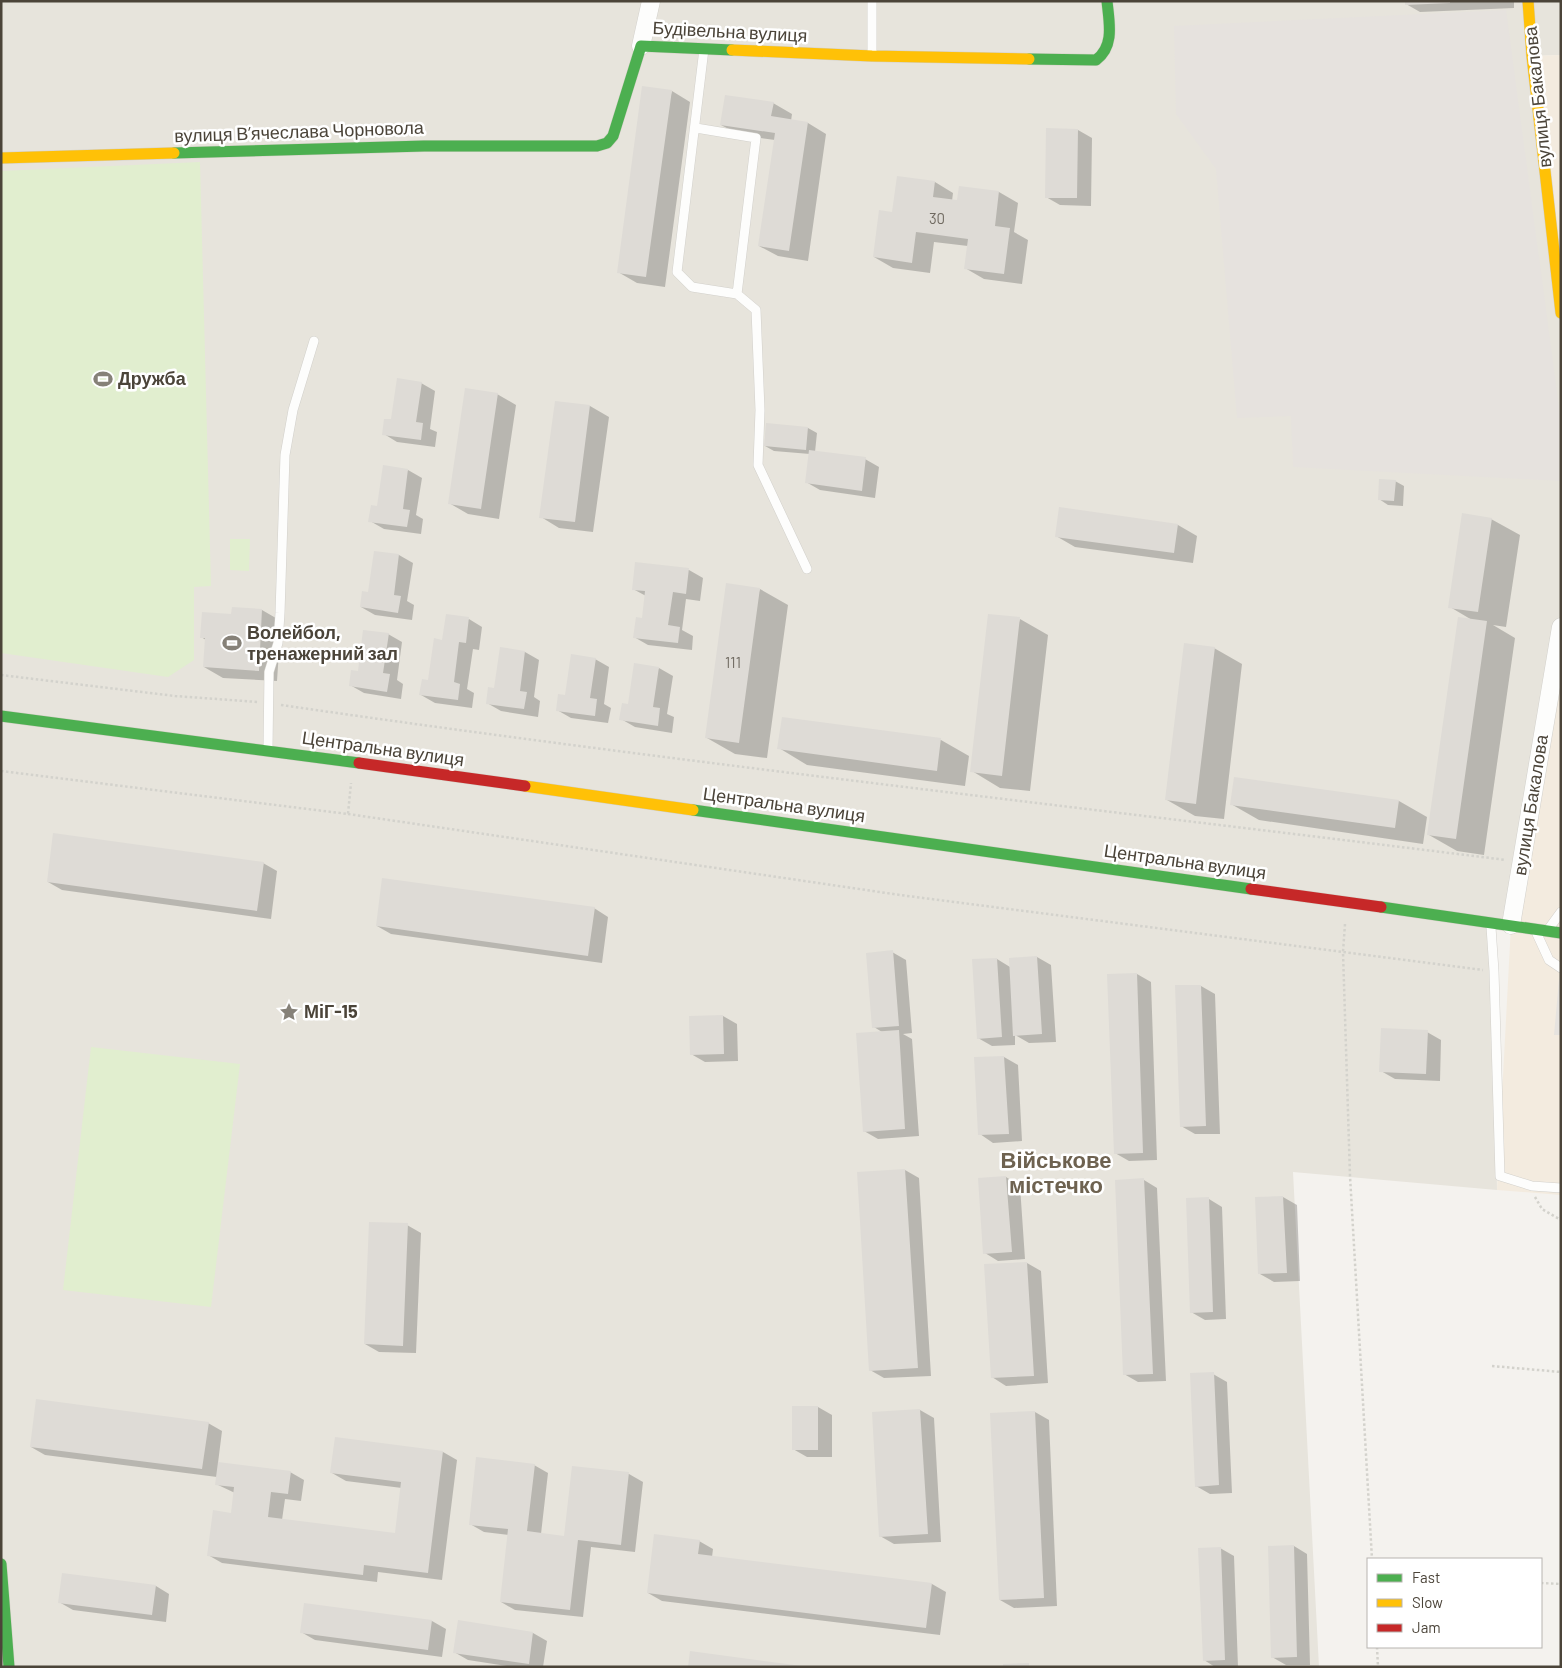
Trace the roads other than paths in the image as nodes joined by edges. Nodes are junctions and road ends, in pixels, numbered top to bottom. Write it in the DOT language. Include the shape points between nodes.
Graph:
graph roads {
  1 [pos="650,1"];
  2 [pos="872,1"];
  3 [pos="1107,1"];
  4 [pos="1528,1"];
  5 [pos="642,46"];
  6 [pos="704,49"];
  7 [pos="872,56"];
  8 [pos="696,128"];
  9 [pos="597,146"];
  10 [pos="1,158"];
  11 [pos="737,294"];
  12 [pos="1561,313"];
  13 [pos="314,341"];
  14 [pos="807,569"];
  15 [pos="1561,626"];
  16 [pos="1,716"];
  17 [pos="268,751"];
  18 [pos="1561,912"];
  19 [pos="1490,922"];
  20 [pos="1511,925"];
  21 [pos="1534,929"];
  22 [pos="1546,931"];
  23 [pos="1561,933"];
  24 [pos="1561,968"];
  25 [pos="1561,1188"];
  26 [pos="1,1564"];
  27 [pos="9,1667"];
  1 -- 5 [label="street"];
  2 -- 7 [label="lane"];
  3 -- 7 [label="main road, Будівельна вулиця" via="1109,47 1105,56 1096,60"];
  4 -- 12 [label="main road, вулиця Бакалова"];
  5 -- 6 [label="main road, Будівельна вулиця"];
  5 -- 9 [label="main road, Будівельна вулиця" via="613,136 607,143"];
  6 -- 7 [label="main road, Будівельна вулиця"];
  6 -- 8 [label="lane"];
  8 -- 11 [label="lane" via="677,272 692,287"];
  8 -- 11 [label="lane" via="756,138"];
  9 -- 10 [label="main road, вулиця Вʼячеслава Чорновола" via="424,146"];
  11 -- 14 [label="lane" via="756,310 760,410 758,465"];
  13 -- 17 [label="lane" via="285,455 278,642 270,672"];
  15 -- 20 [label="street, вулиця Бакалова"];
  16 -- 17 [label="main road, Центральна вулиця"];
  17 -- 19 [label="main road, Центральна вулиця"];
  18 -- 22 [label="lane"];
  19 -- 20 [label="main road, Центральна вулиця"];
  19 -- 25 [label="lane" via="1500,1176 1532,1186"];
  20 -- 21 [label="main road, Центральна вулиця"];
  21 -- 22 [label="main road, Центральна вулиця"];
  21 -- 24 [label="lane" via="1548,960"];
  22 -- 23 [label="main road, Центральна вулиця"];
  26 -- 27 [label="main road"];
}
